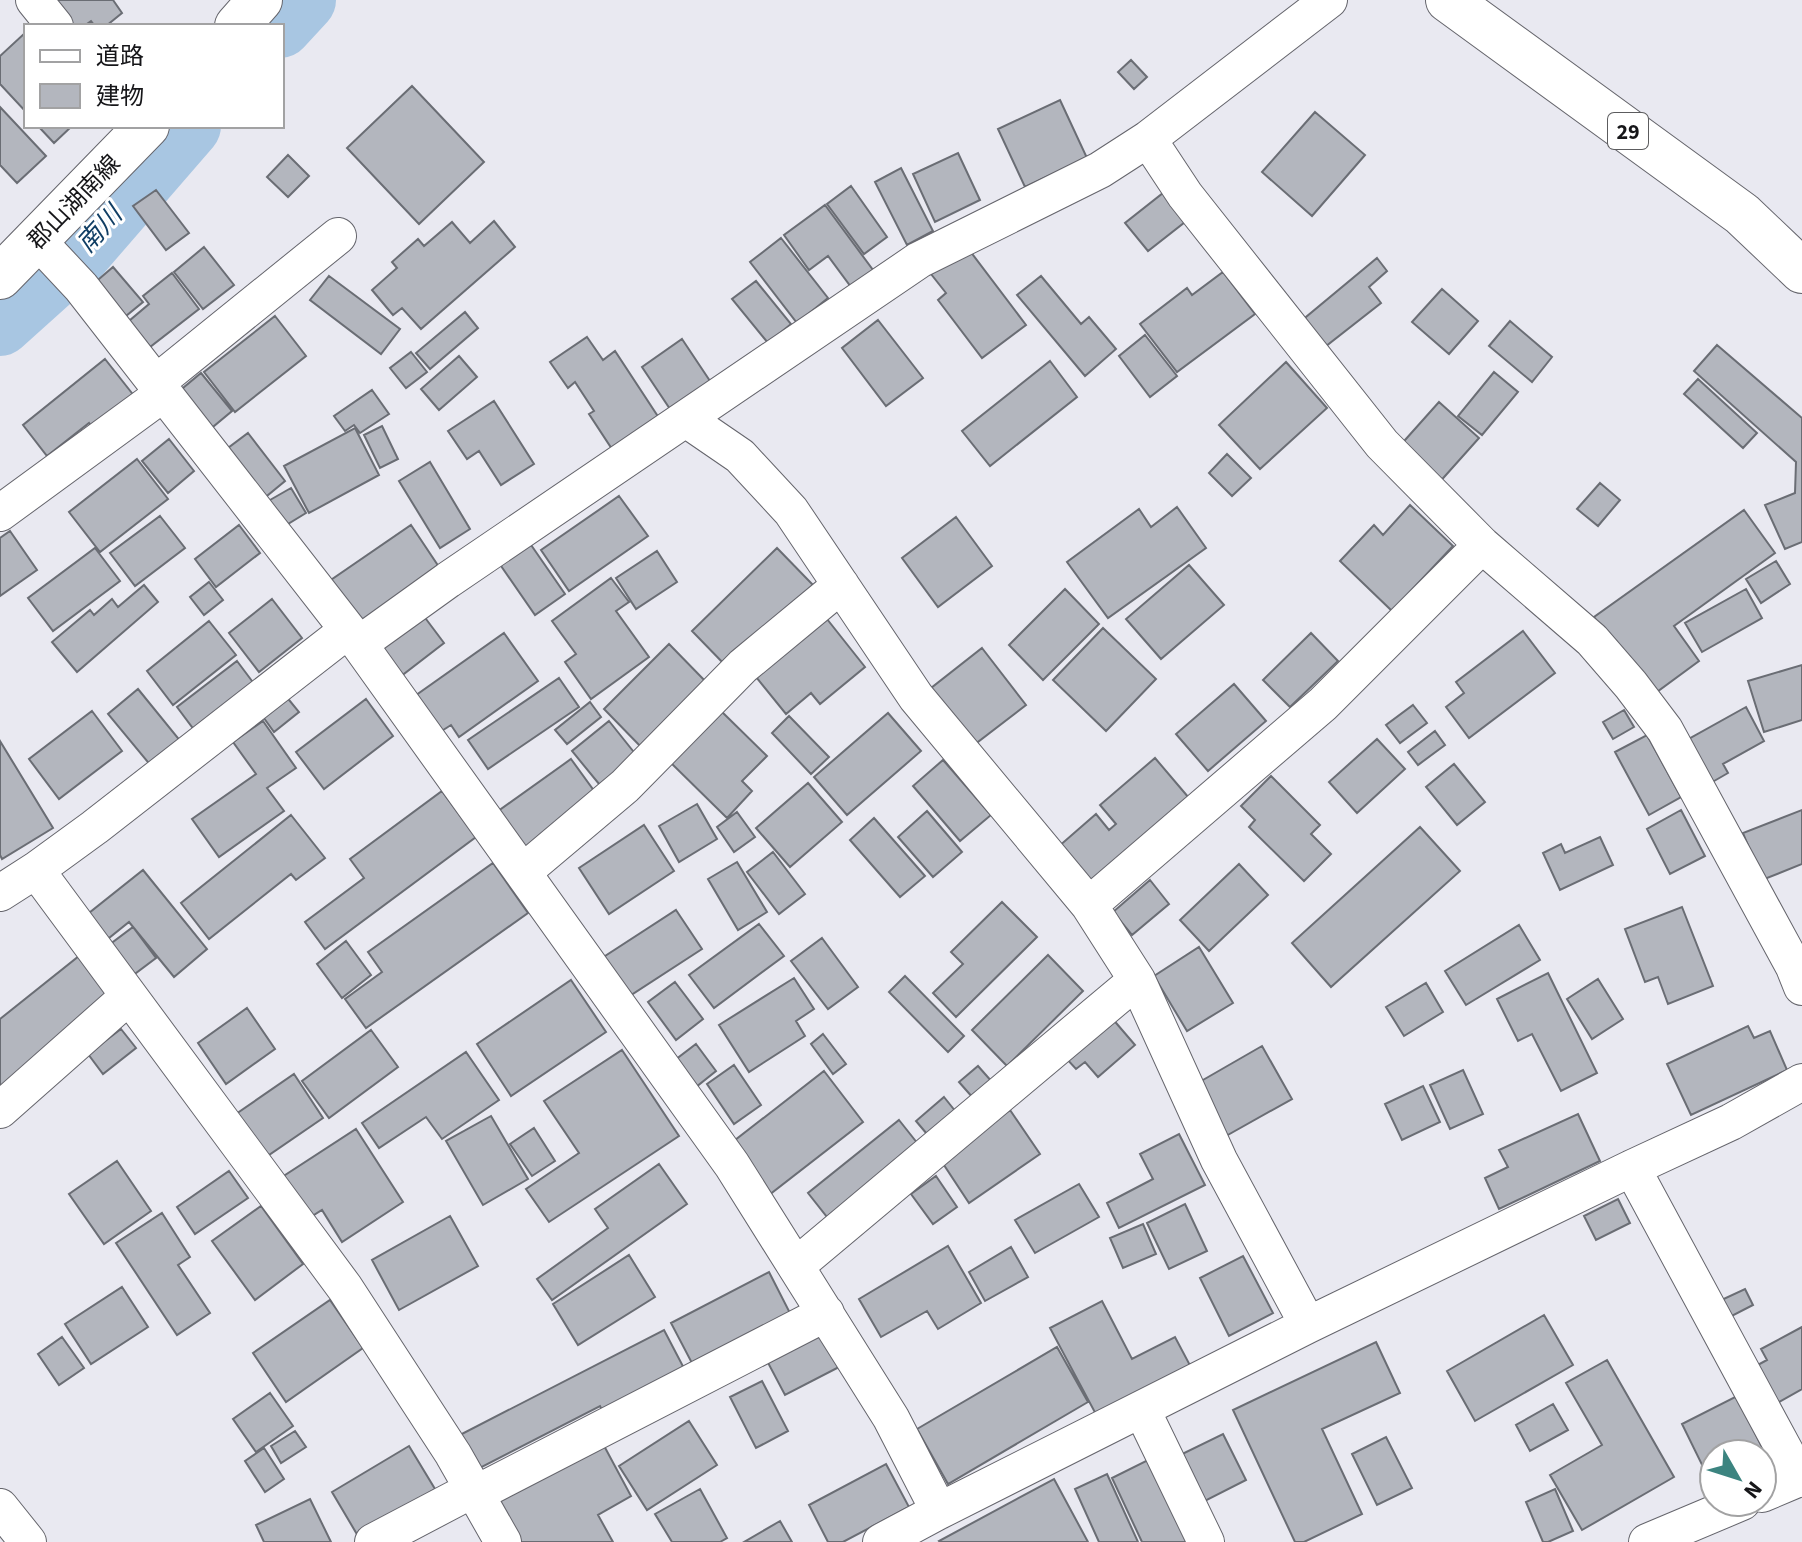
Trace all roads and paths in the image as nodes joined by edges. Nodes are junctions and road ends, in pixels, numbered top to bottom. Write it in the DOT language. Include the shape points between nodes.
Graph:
graph roads {
  1 [pos="34,0"];
  2 [pos="260,0"];
  3 [pos="1329,0"];
  4 [pos="1448,0"];
  5 [pos="53,24"];
  6 [pos="239,24"];
  7 [pos="141,128"];
  8 [pos="1148,139"];
  9 [pos="338,236"];
  10 [pos="37,240"];
  11 [pos="1802,271"];
  12 [pos="0,277"];
  13 [pos="160,388"];
  14 [pos="686,419"];
  15 [pos="0,513"];
  16 [pos="1482,545"];
  17 [pos="841,585"];
  18 [pos="354,637"];
  19 [pos="36,870"];
  20 [pos="523,872"];
  21 [pos="0,893"];
  22 [pos="1089,905"];
  23 [pos="1137,980"];
  24 [pos="1802,987"];
  25 [pos="129,996"];
  26 [pos="1802,1082"];
  27 [pos="0,1110"];
  28 [pos="1632,1168"];
  29 [pos="797,1265"];
  30 [pos="826,1313"];
  31 [pos="1308,1325"];
  32 [pos="1142,1410"];
  33 [pos="1801,1478"];
  34 [pos="1778,1487"];
  35 [pos="474,1492"];
  36 [pos="0,1507"];
  37 [pos="939,1511"];
  38 [pos="1704,1518"];
  39 [pos="28,1542"];
  40 [pos="373,1542"];
  41 [pos="503,1542"];
  42 [pos="881,1542"];
  43 [pos="1206,1542"];
  44 [pos="1647,1542"];
  1 -- 5 [label="street"];
  2 -- 6 [label="main road"];
  3 -- 8 [label="street"];
  4 -- 11 [label="main road, 29" via="1742,214"];
  7 -- 10 [label="main road, 郡山湖南線"];
  8 -- 14 [label="street" via="1100,170 919,260"];
  8 -- 16 [label="street" via="1185,195 1382,444"];
  9 -- 13 [label="street"];
  10 -- 12 [label="main road, 郡山湖南線"];
  10 -- 13 [label="street"];
  13 -- 15 [label="street"];
  13 -- 18 [label="street"];
  14 -- 17 [label="street" via="740,456 791,511"];
  14 -- 18 [label="street"];
  16 -- 22 [label="street" via="1323,704"];
  16 -- 24 [label="street" via="1592,640 1665,730"];
  17 -- 20 [label="street" via="743,666 625,786"];
  17 -- 22 [label="street" via="916,697"];
  18 -- 19 [label="street"];
  18 -- 20 [label="street"];
  19 -- 21 [label="street"];
  19 -- 25 [label="street"];
  20 -- 29 [label="street"];
  22 -- 23 [label="street"];
  23 -- 29 [label="street"];
  23 -- 31 [label="street" via="1219,1160"];
  25 -- 27 [label="street"];
  25 -- 35 [label="street" via="345,1288"];
  26 -- 28 [label="street"];
  28 -- 31 [label="street"];
  28 -- 33 [label="street"];
  29 -- 30 [label="street"];
  30 -- 35 [label="street"];
  30 -- 37 [label="street" via="891,1418"];
  31 -- 32 [label="street"];
  32 -- 37 [label="street"];
  32 -- 43 [label="street"];
  33 -- 34 [label="street"];
  35 -- 40 [label="street"];
  35 -- 41 [label="street"];
  36 -- 39 [label="street"];
  37 -- 42 [label="street"];
  38 -- 44 [label="street"];
}
